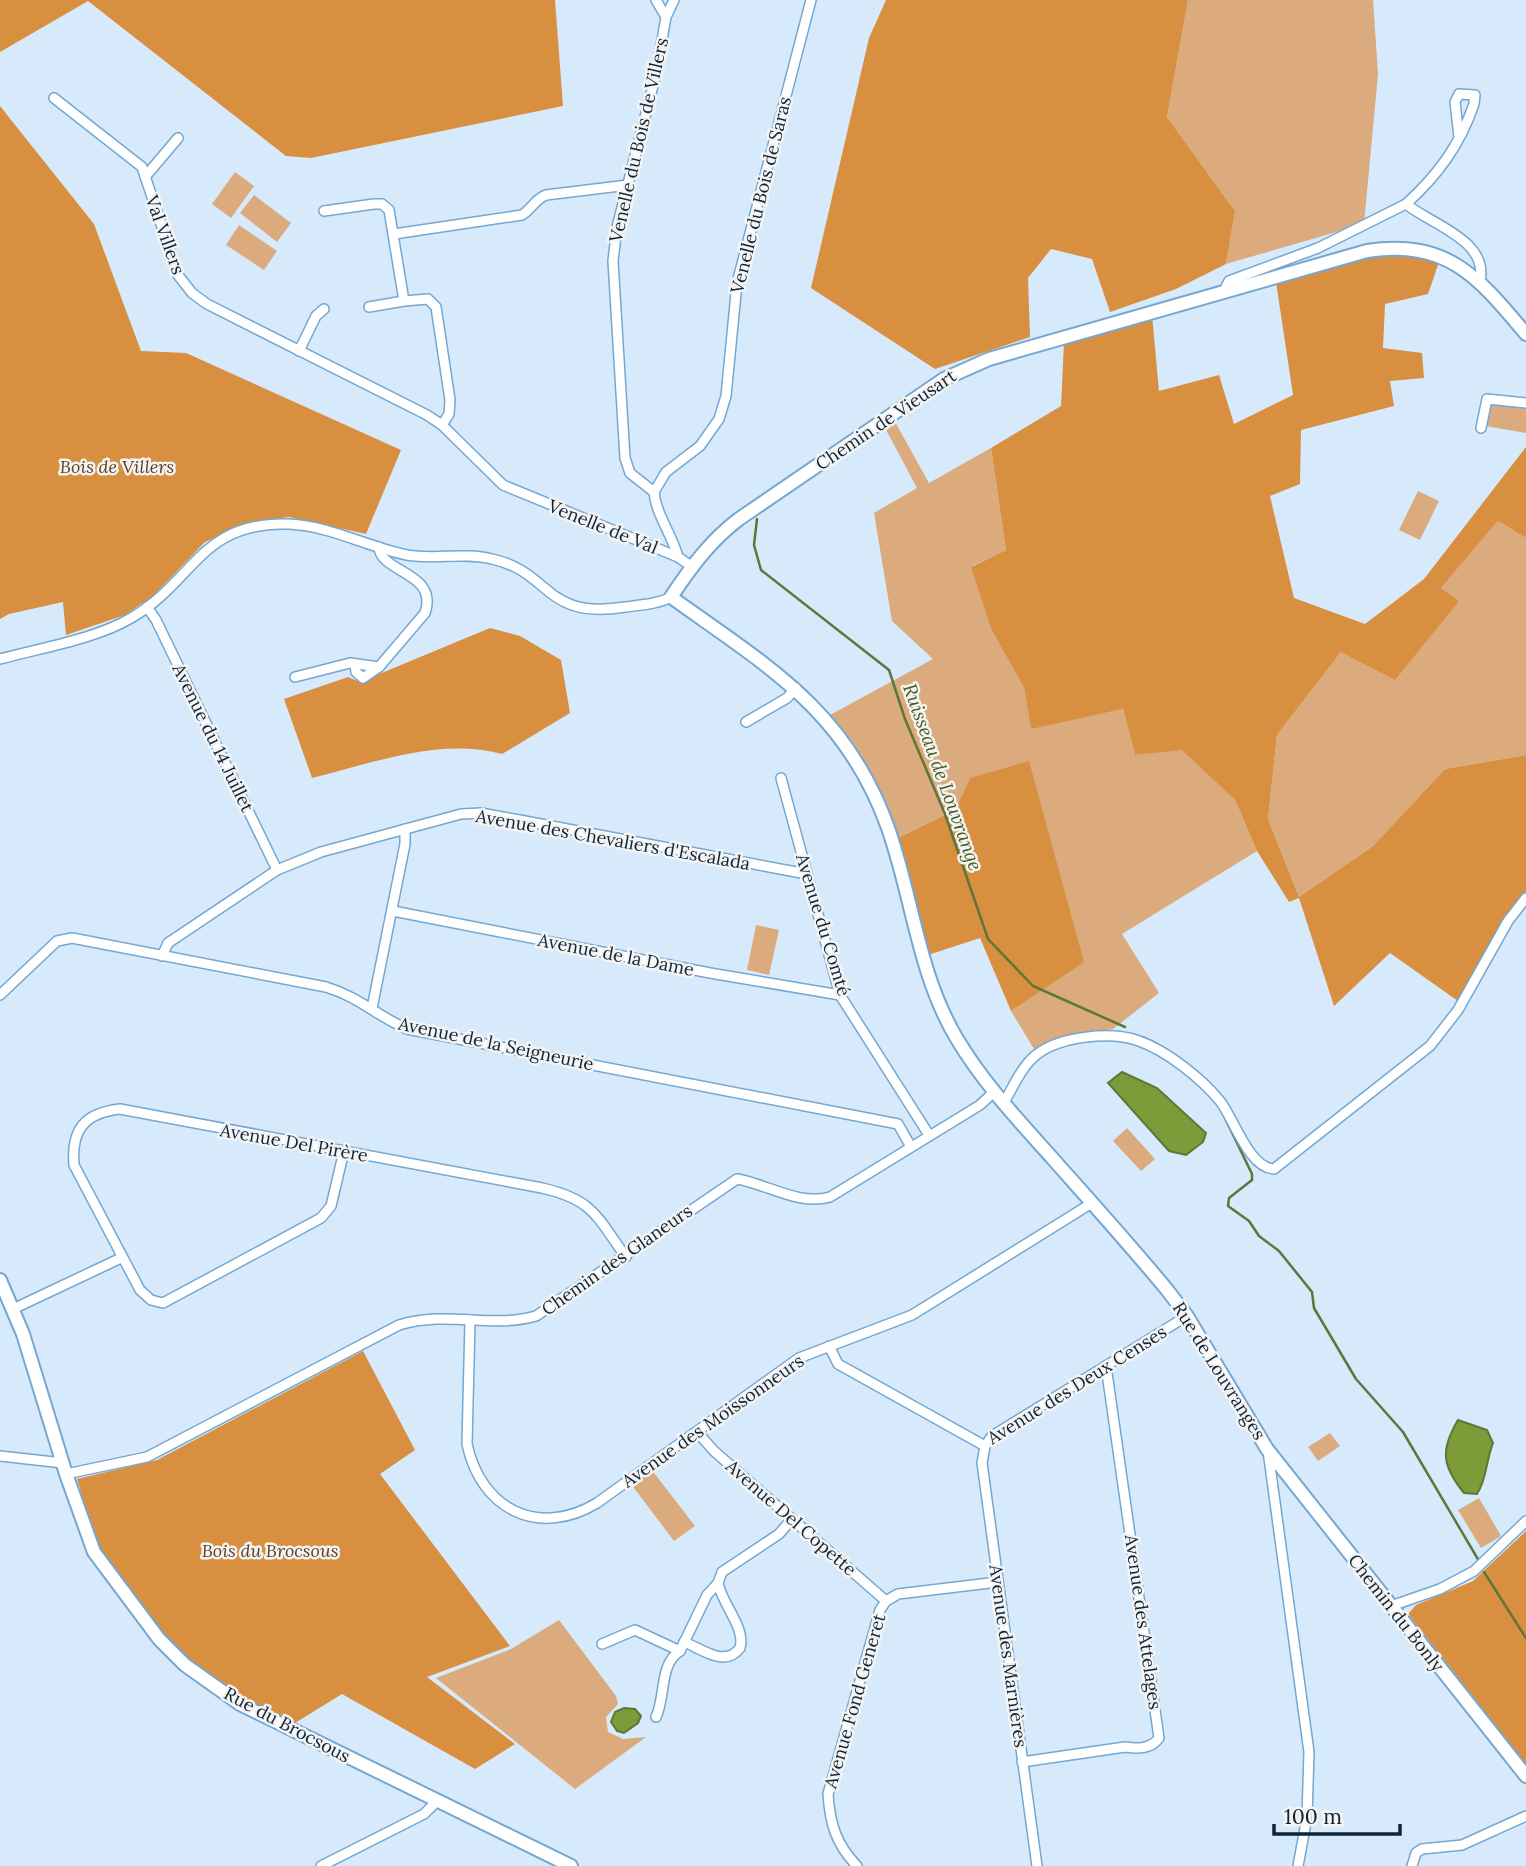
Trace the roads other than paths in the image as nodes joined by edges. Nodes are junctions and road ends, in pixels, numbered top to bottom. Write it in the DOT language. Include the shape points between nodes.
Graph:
graph roads {
  1 [pos="656,0"];
  2 [pos="674,0"];
  3 [pos="811,0"];
  4 [pos="666,17"];
  5 [pos="54,98"];
  6 [pos="1459,137"];
  7 [pos="178,138"];
  8 [pos="145,177"];
  9 [pos="628,185"];
  10 [pos="1406,204"];
  11 [pos="324,211"];
  12 [pos="394,234"];
  13 [pos="1480,281"];
  14 [pos="1224,291"];
  15 [pos="404,301"];
  16 [pos="369,307"];
  17 [pos="324,309"];
  18 [pos="1526,334"];
  19 [pos="299,351"];
  20 [pos="1526,403"];
  21 [pos="442,425"];
  22 [pos="1481,428"];
  23 [pos="513,491"];
  24 [pos="654,492"];
  25 [pos="379,547"];
  26 [pos="678,557"];
  27 [pos="691,566"];
  28 [pos="671,597"];
  29 [pos="147,607"];
  30 [pos="0,659"];
  31 [pos="295,677"];
  32 [pos="796,688"];
  33 [pos="746,722"];
  34 [pos="781,778"];
  35 [pos="405,829"];
  36 [pos="277,870"];
  37 [pos="807,874"];
  38 [pos="1526,898"];
  39 [pos="393,911"];
  40 [pos="162,956"];
  41 [pos="0,995"];
  42 [pos="841,995"];
  43 [pos="372,1008"];
  44 [pos="994,1092"];
  45 [pos="1003,1104"];
  46 [pos="913,1113"];
  47 [pos="898,1124"];
  48 [pos="929,1135"];
  49 [pos="911,1146"];
  50 [pos="344,1151"];
  51 [pos="1092,1203"];
  52 [pos="626,1257"];
  53 [pos="121,1258"];
  54 [pos="0,1280"];
  55 [pos="13,1309"];
  56 [pos="1187,1316"];
  57 [pos="470,1320"];
  58 [pos="829,1346"];
  59 [pos="1106,1366"];
  60 [pos="697,1432"];
  61 [pos="985,1446"];
  62 [pos="1267,1449"];
  63 [pos="0,1456"];
  64 [pos="64,1468"];
  65 [pos="792,1519"];
  66 [pos="1526,1521"];
  67 [pos="718,1583"];
  68 [pos="998,1583"];
  69 [pos="886,1601"];
  70 [pos="1391,1606"];
  71 [pos="601,1644"];
  72 [pos="682,1646"];
  73 [pos="656,1717"];
  74 [pos="1022,1762"];
  75 [pos="1526,1776"];
  76 [pos="438,1800"];
  77 [pos="1526,1816"];
  78 [pos="321,1866"];
  79 [pos="571,1866"];
  80 [pos="857,1866"];
  81 [pos="1037,1866"];
  82 [pos="1298,1866"];
  83 [pos="1412,1866"];
  1 -- 4 [label="street"];
  2 -- 4 [label="street, Venelle du Bois de Villers"];
  3 -- 24 [label="street, Venelle du Bois de Saras" via="737,283 726,396 719,419 699,446 666,472"];
  4 -- 9 [label="street, Venelle du Bois de Villers"];
  5 -- 8 [label="street, Val Villers" via="135,159"];
  6 -- 10 [label="street" via="1434,179"];
  7 -- 8 [label="street, Val Villers"];
  8 -- 19 [label="street, Val Villers" via="170,258 185,285 207,304"];
  9 -- 12 [label="street" via="546,195 522,215"];
  9 -- 24 [label="street, Venelle du Bois de Villers" via="613,261 625,458 630,474"];
  10 -- 13 [label="street, Chemin de Vieusart" via="1467,246 1480,263"];
  10 -- 14 [label="street, Chemin de Vieusart" via="1318,248 1229,281"];
  11 -- 12 [label="street" via="382,204 389,210"];
  12 -- 15 [label="street"];
  13 -- 14 [label="street, Chemin de Vieusart" via="1442,256 1390,248"];
  13 -- 18 [label="street, Chemin de Vieusart"];
  14 -- 27 [label="street, Chemin de Vieusart" via="967,366 739,519"];
  15 -- 16 [label="street"];
  15 -- 21 [label="street" via="428,299 436,307 450,400"];
  17 -- 19 [label="street"];
  19 -- 21 [label="street, Val Villers"];
  20 -- 22 [label="street" via="1487,399"];
  21 -- 23 [label="street, Val Villers" via="494,479"];
  23 -- 26 [label="street, Venelle de Val"];
  24 -- 26 [label="street, Venelle du Bois de Villers"];
  25 -- 28 [label="street" via="408,555 494,559 583,610 662,602"];
  25 -- 29 [label="street" via="292,524 251,527 208,547"];
  25 -- 31 [label="street" via="383,558 422,585 427,607 407,638 363,678 355,664"];
  26 -- 27 [label="street, Venelle de Val"];
  27 -- 28 [label="street, Chemin de Vieusart"];
  28 -- 32 [label="street, Rue de Louvranges"];
  29 -- 30 [label="street" via="102,630"];
  29 -- 36 [label="street, Avenue du 14 Juillet"];
  32 -- 33 [label="street"];
  32 -- 44 [label="street, Rue de Louvranges" via="850,750 871,787 888,829 936,997 956,1037"];
  34 -- 37 [label="street, Avenue du Comté"];
  35 -- 36 [label="street, Avenue des Chevaliers d'Escalada" via="321,852"];
  35 -- 37 [label="street, Avenue des Chevaliers d'Escalada" via="481,813"];
  35 -- 39 [label="street"];
  36 -- 40 [label="street, Avenue des Chevaliers d'Escalada" via="168,943"];
  37 -- 42 [label="street, Avenue du Comté"];
  38 -- 45 [label="street" via="1458,1010 1430,1046 1274,1169 1267,1169 1253,1156 1208,1088 1163,1054 1137,1041 1095,1038 1045,1050 1031,1060"];
  39 -- 42 [label="street, Avenue de la Dame"];
  39 -- 43 [label="street"];
  40 -- 41 [label="street, Avenue de la Seigneurie" via="65,937"];
  40 -- 43 [label="street, Avenue de la Seigneurie" via="326,987"];
  42 -- 46 [label="street, Avenue du Comté"];
  43 -- 47 [label="street, Avenue de la Seigneurie" via="407,1028"];
  44 -- 45 [label="street, Rue de Louvranges"];
  44 -- 48 [label="street, Chemin des Glaneurs"];
  45 -- 51 [label="street, Rue de Louvranges"];
  46 -- 47 [label="street"];
  46 -- 48 [label="street, Avenue du Comté"];
  47 -- 49 [label="street"];
  48 -- 49 [label="street, Chemin des Glaneurs"];
  49 -- 52 [label="street, Chemin des Glaneurs" via="842,1191 818,1201 737,1179"];
  50 -- 52 [label="street, Avenue Del Pirère" via="573,1195 589,1207"];
  50 -- 53 [label="street, Avenue Del Pirère" via="334,1198 321,1218 175,1298 163,1303 152,1300 140,1290"];
  50 -- 53 [label="street, Avenue Del Pirère" via="120,1109 93,1114 73,1147 75,1165"];
  51 -- 56 [label="street, Rue de Louvranges"];
  51 -- 58 [label="street, Avenue des Moissonneurs" via="912,1315"];
  52 -- 57 [label="street, Chemin des Glaneurs" via="536,1316"];
  53 -- 55 [label="street"];
  54 -- 55 [label="street, Rue du Brocsous"];
  55 -- 64 [label="street, Rue du Brocsous"];
  56 -- 59 [label="street, Avenue des Deux Censes"];
  56 -- 62 [label="street, Rue de Louvranges"];
  57 -- 60 [label="street, Avenue des Moissonneurs" via="467,1444 480,1481 508,1508 545,1519 577,1515"];
  57 -- 64 [label="street, Chemin des Glaneurs" via="434,1317 399,1325 147,1457"];
  58 -- 60 [label="street, Avenue des Moissonneurs" via="799,1358"];
  58 -- 61 [label="street, Avenue des Deux Censes" via="838,1364"];
  59 -- 61 [label="street, Avenue des Deux Censes" via="992,1436"];
  59 -- 74 [label="street, Avenue des Attelages" via="1159,1738 1151,1746"];
  60 -- 65 [label="street, Avenue Del Copette"];
  61 -- 68 [label="street, Avenue des Marnières" via="982,1463"];
  62 -- 70 [label="street, Chemin du Bonly"];
  62 -- 82 [label="street, Rue de Louvranges" via="1309,1752 1307,1817"];
  63 -- 64 [label="street"];
  64 -- 76 [label="street, Rue du Brocsous" via="94,1552 150,1628 185,1665 240,1704"];
  65 -- 67 [label="street" via="779,1534 722,1572"];
  65 -- 69 [label="street, Avenue Del Copette"];
  66 -- 70 [label="street" via="1474,1571"];
  67 -- 72 [label="street" via="707,1595"];
  67 -- 72 [label="street" via="740,1635 740,1648 721,1658"];
  68 -- 69 [label="street, Avenue Fond Generet" via="898,1594"];
  68 -- 74 [label="street, Avenue des Marnières"];
  69 -- 80 [label="street, Avenue Fond Generet" via="828,1794 837,1840"];
  70 -- 75 [label="street, Chemin du Bonly"];
  71 -- 72 [label="street" via="638,1630"];
  72 -- 73 [label="street" via="665,1673"];
  74 -- 81 [label="street, Avenue des Marnières"];
  76 -- 78 [label="street" via="424,1814"];
  76 -- 79 [label="street, Rue du Brocsous"];
  77 -- 83 [label="street" via="1462,1845 1422,1849"];
}
